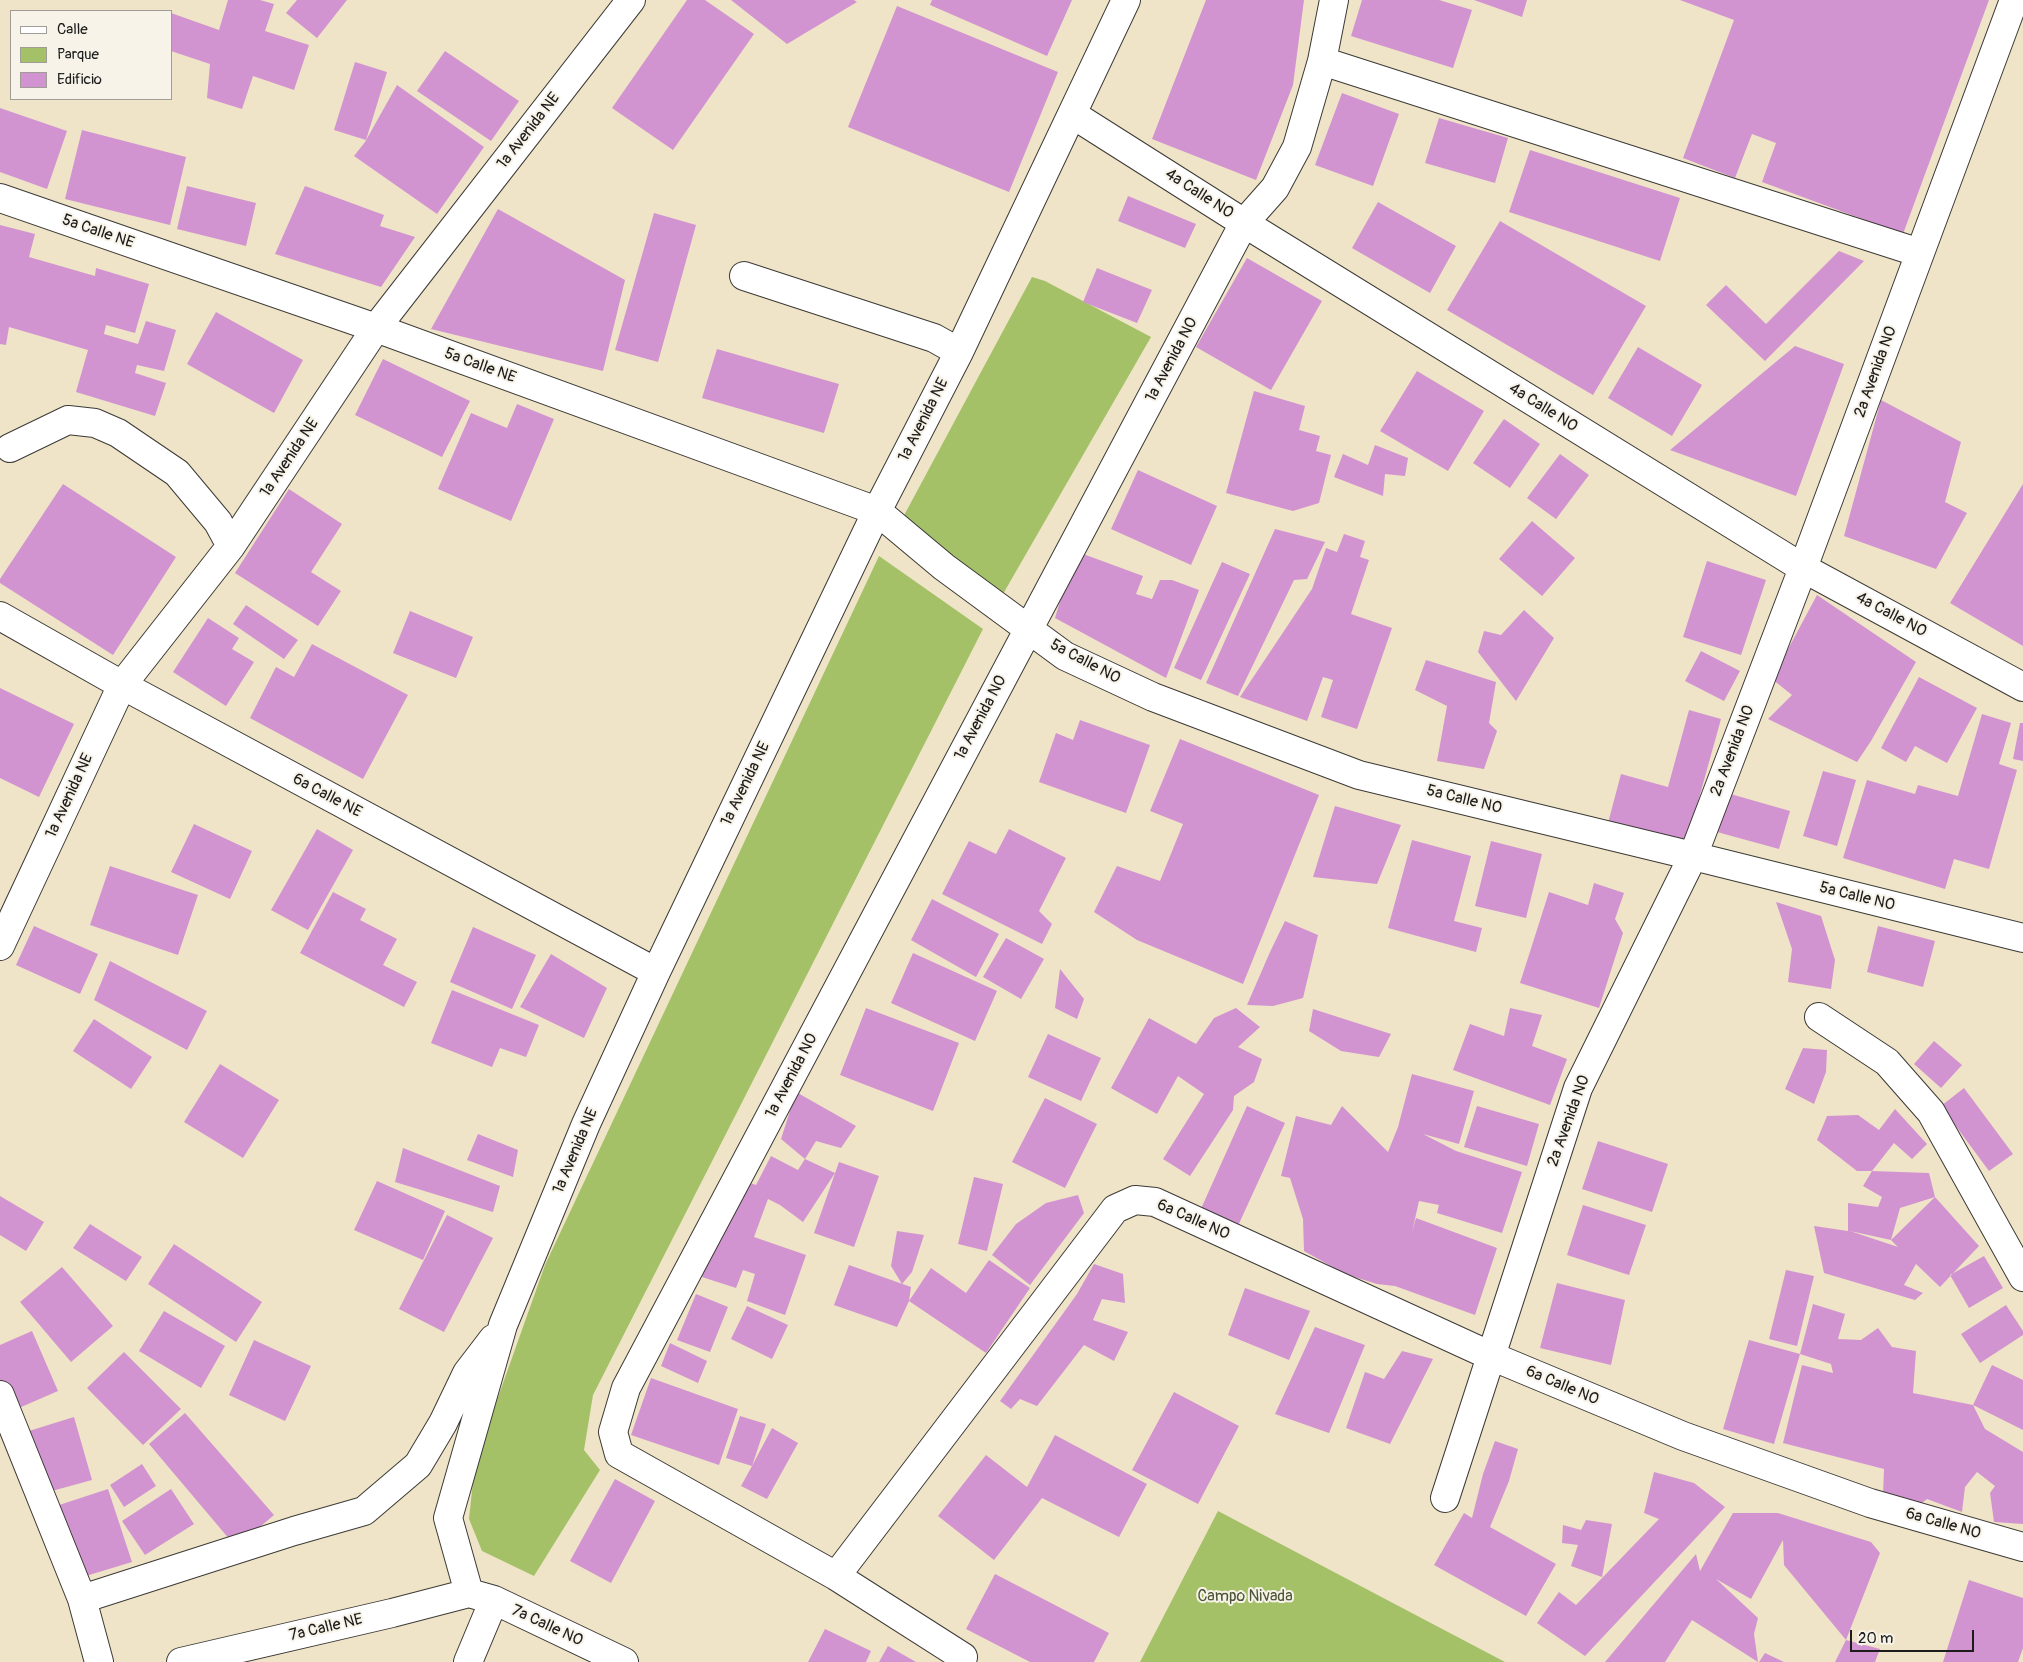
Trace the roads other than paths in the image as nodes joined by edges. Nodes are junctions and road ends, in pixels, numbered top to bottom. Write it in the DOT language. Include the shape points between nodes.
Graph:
graph roads {
  1 [pos="631,0"];
  2 [pos="1126,0"];
  3 [pos="1334,0"];
  4 [pos="2014,0"];
  5 [pos="1322,61"];
  6 [pos="1072,114"];
  7 [pos="0,198"];
  8 [pos="1244,223"];
  9 [pos="1920,254"];
  10 [pos="744,276"];
  11 [pos="376,328"];
  12 [pos="959,352"];
  13 [pos="10,448"];
  14 [pos="877,511"];
  15 [pos="231,546"];
  16 [pos="944,566"];
  17 [pos="1803,568"];
  18 [pos="0,616"];
  19 [pos="1028,630"];
  20 [pos="122,685"];
  21 [pos="2023,687"];
  22 [pos="1693,856"];
  23 [pos="2023,938"];
  24 [pos="0,946"];
  25 [pos="656,972"];
  26 [pos="1819,1017"];
  27 [pos="2023,1277"];
  28 [pos="503,1326"];
  29 [pos="1491,1356"];
  30 [pos="0,1395"];
  31 [pos="1445,1498"];
  32 [pos="2023,1547"];
  33 [pos="836,1576"];
  34 [pos="482,1597"];
  35 [pos="82,1599"];
  36 [pos="963,1657"];
  37 [pos="99,1662"];
  38 [pos="181,1662"];
  39 [pos="468,1662"];
  40 [pos="624,1662"];
  1 -- 11 [label="street, 1a Avenida NE"];
  2 -- 6 [label="street, 1a Avenida NE"];
  3 -- 5 [label="street, 1a Avenida NO"];
  4 -- 9 [label="street, 2a Avenida NO"];
  5 -- 8 [label="street, 1a Avenida NO" via="1297,147 1275,188"];
  5 -- 9 [label="street"];
  6 -- 8 [label="street, 4a Calle NO"];
  6 -- 12 [label="street, 1a Avenida NE"];
  7 -- 11 [label="street, 5a Calle NE"];
  8 -- 17 [label="street, 4a Calle NO"];
  8 -- 19 [label="street, 1a Avenida NO"];
  9 -- 17 [label="street, 2a Avenida NO"];
  10 -- 12 [label="street" via="934,338"];
  11 -- 14 [label="street, 5a Calle NE"];
  11 -- 15 [label="street, 1a Avenida NE"];
  12 -- 14 [label="street, 1a Avenida NE"];
  13 -- 15 [label="street" via="68,420 95,422 118,433 177,473 218,522"];
  14 -- 16 [label="street, 5a Calle NE"];
  14 -- 25 [label="street, 1a Avenida NE"];
  15 -- 20 [label="street, 1a Avenida NE"];
  16 -- 19 [label="street, 5a Calle NO"];
  17 -- 21 [label="street, 4a Calle NO"];
  17 -- 22 [label="street, 2a Avenida NO"];
  18 -- 20 [label="street, 6a Calle NE"];
  19 -- 22 [label="street, 5a Calle NO" via="1065,656 1153,697 1360,775"];
  19 -- 33 [label="street, 1a Avenida NO" via="626,1388 613,1432 619,1454"];
  20 -- 24 [label="street, 1a Avenida NE"];
  20 -- 25 [label="street, 6a Calle NE"];
  22 -- 23 [label="street, 5a Calle NO"];
  22 -- 29 [label="street, 2a Avenida NO" via="1578,1088"];
  25 -- 28 [label="street, 1a Avenida NE" via="586,1124"];
  26 -- 27 [label="street" via="1887,1062 1931,1112"];
  28 -- 34 [label="street, 1a Avenida NE" via="448,1518"];
  28 -- 35 [label="street" via="467,1374 418,1465 364,1511"];
  29 -- 31 [label="street, 2a Avenida NO"];
  29 -- 32 [label="street, 6a Calle NO" via="1721,1450 1870,1503"];
  29 -- 33 [label="street, 6a Calle NO" via="1155,1202 1135,1200 1115,1209"];
  30 -- 35 [label="street"];
  33 -- 36 [label="street"];
  34 -- 38 [label="street, 7a Calle NE" via="392,1613"];
  34 -- 39 [label="street"];
  34 -- 40 [label="street, 7a Calle NO"];
  35 -- 37 [label="street"];
}
